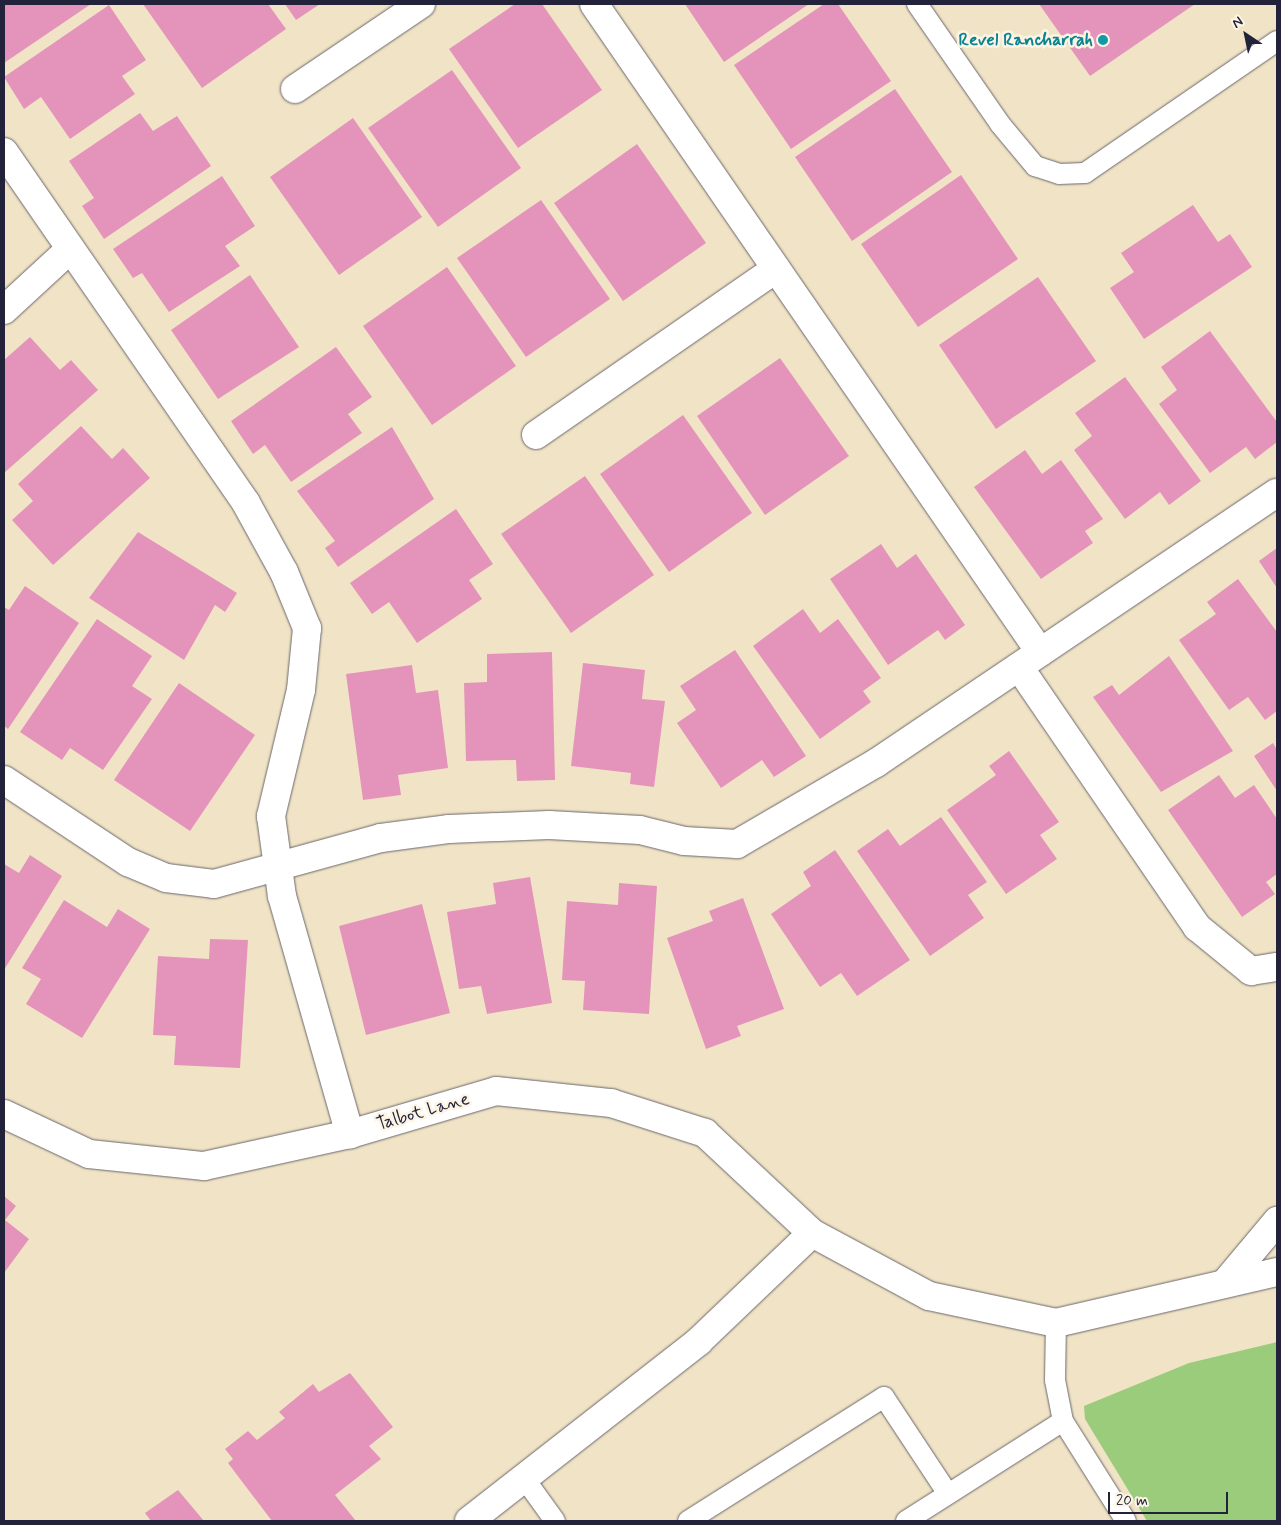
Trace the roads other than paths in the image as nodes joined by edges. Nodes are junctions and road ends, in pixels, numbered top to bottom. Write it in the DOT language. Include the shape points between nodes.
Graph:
graph roads {
  1 [pos="421,4"];
  2 [pos="594,4"];
  3 [pos="917,4"];
  4 [pos="1277,41"];
  5 [pos="295,89"];
  6 [pos="4,152"];
  7 [pos="70,248"];
  8 [pos="776,269"];
  9 [pos="4,310"];
  10 [pos="536,434"];
  11 [pos="1277,493"];
  12 [pos="1030,659"];
  13 [pos="4,780"];
  14 [pos="278,869"];
  15 [pos="1277,967"];
  16 [pos="4,1114"];
  17 [pos="350,1134"];
  18 [pos="1277,1220"];
  19 [pos="812,1233"];
  20 [pos="1277,1272"];
  21 [pos="1226,1282"];
  22 [pos="1056,1323"];
  23 [pos="1064,1421"];
  24 [pos="524,1478"];
  25 [pos="948,1494"];
  26 [pos="469,1521"];
  27 [pos="555,1521"];
  28 [pos="688,1521"];
  29 [pos="906,1521"];
  30 [pos="1126,1521"];
  1 -- 5 [label="street"];
  2 -- 8 [label="street"];
  3 -- 4 [label="lane" via="1000,124 1035,166 1059,174 1085,173"];
  6 -- 7 [label="street"];
  7 -- 9 [label="street"];
  7 -- 14 [label="street" via="246,503 284,572 307,628 300,690 270,816"];
  8 -- 10 [label="street"];
  8 -- 12 [label="street"];
  11 -- 12 [label="street"];
  12 -- 14 [label="street" via="876,763 737,844 684,841 640,830 549,825 449,829 381,838"];
  12 -- 15 [label="street" via="1196,927 1251,971"];
  13 -- 14 [label="street" via="128,862 166,878 214,884"];
  14 -- 17 [label="street"];
  16 -- 17 [label="street, Talbot Lane" via="90,1154 147,1163 204,1166"];
  17 -- 19 [label="street, Talbot Lane" via="496,1091 611,1102 704,1133"];
  18 -- 21 [label="street"];
  19 -- 22 [label="street, Talbot Lane" via="929,1296"];
  19 -- 24 [label="street" via="699,1341"];
  20 -- 21 [label="street"];
  21 -- 22 [label="street"];
  22 -- 23 [label="lane" via="1055,1380"];
  23 -- 25 [label="lane"];
  23 -- 30 [label="lane"];
  24 -- 26 [label="street"];
  24 -- 27 [label="lane"];
  25 -- 28 [label="lane" via="884,1397"];
  25 -- 29 [label="lane"];
}
